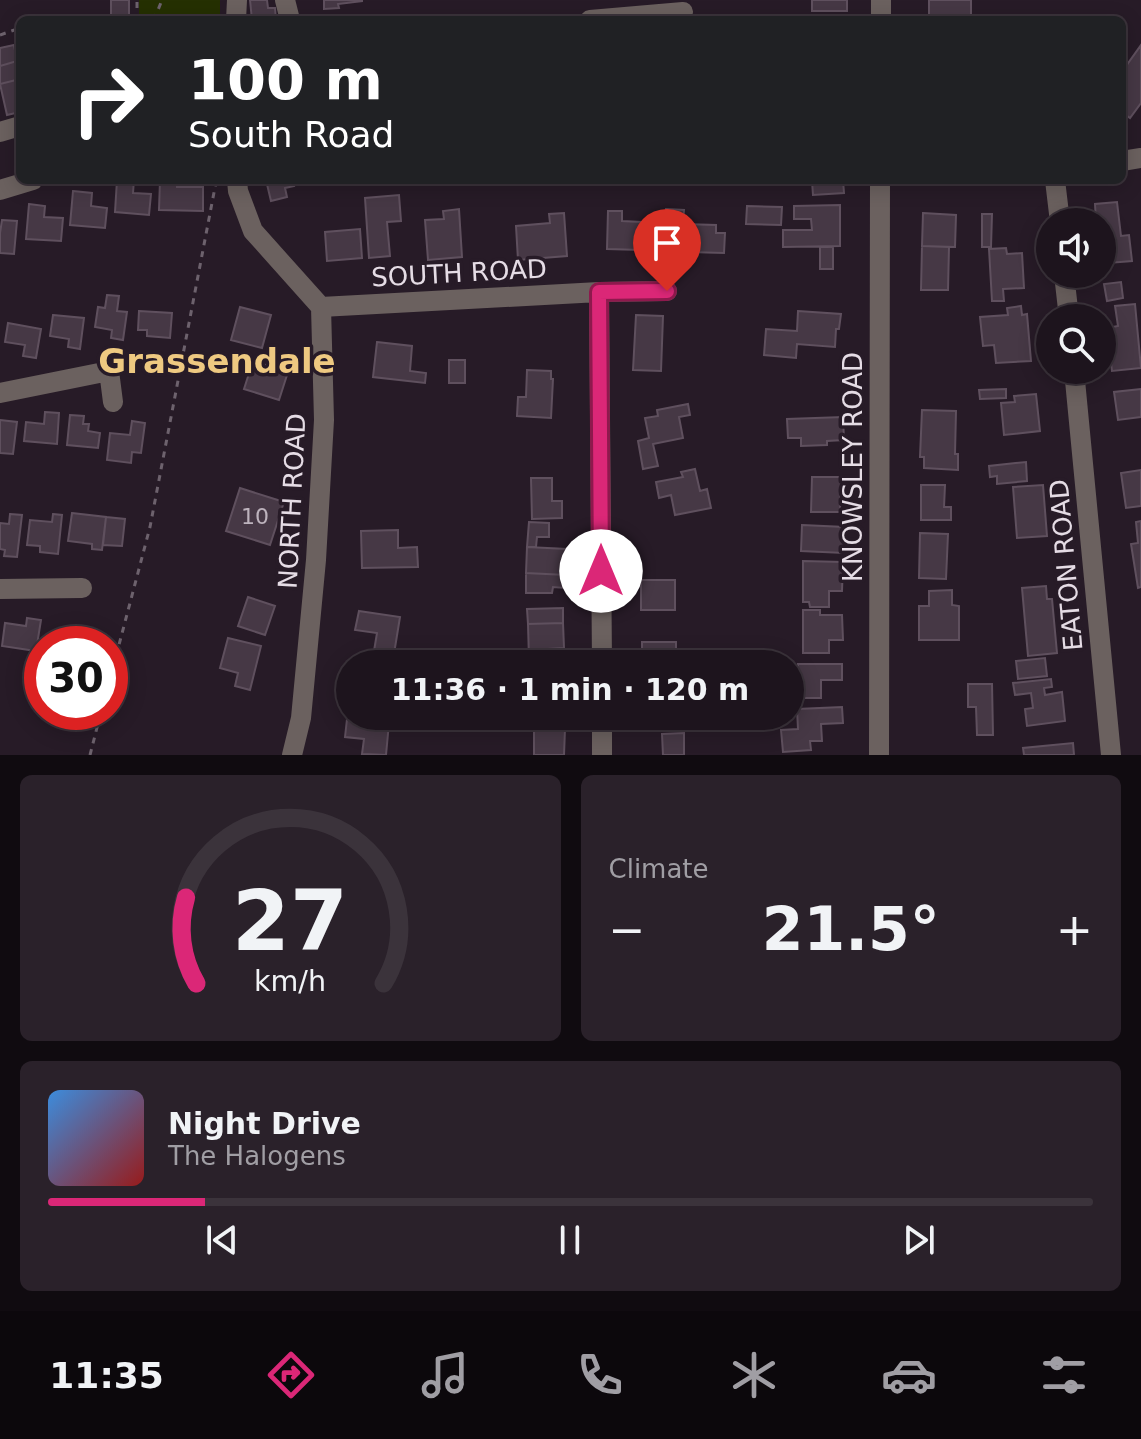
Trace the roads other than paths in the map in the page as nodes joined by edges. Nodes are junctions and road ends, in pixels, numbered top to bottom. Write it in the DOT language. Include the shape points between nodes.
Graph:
graph roads {
  1 [pos="683,12"];
  2 [pos="636,16"];
  3 [pos="20,184"];
  4 [pos="237,184"];
  5 [pos="880,184"];
  6 [pos="1055,184"];
  7 [pos="0,190"];
  8 [pos="1058,208"];
  9 [pos="667,291"];
  10 [pos="599,292"];
  11 [pos="321,307"];
  12 [pos="1075,384"];
  13 [pos="0,393"];
  14 [pos="113,402"];
  15 [pos="82,588"];
  16 [pos="0,589"];
  17 [pos="602,650"];
  18 [pos="602,730"];
  19 [pos="292,755"];
  20 [pos="602,755"];
  21 [pos="879,755"];
  22 [pos="1111,755"];
  1 -- 2 [label="street"];
  3 -- 7 [label="street"];
  4 -- 11 [label="street" via="253,231"];
  5 -- 21 [label="street, KNOWSLEY ROAD"];
  6 -- 8 [label="street"];
  9 -- 10 [label="street, SOUTH ROAD"];
  10 -- 11 [label="street, SOUTH ROAD"];
  10 -- 17 [label="street"];
  11 -- 19 [label="street, NORTH ROAD" via="324,420 316,560 301,718"];
  12 -- 22 [label="street, EATON ROAD"];
  13 -- 14 [label="street" via="109,371"];
  15 -- 16 [label="street"];
  18 -- 20 [label="street"];
}
